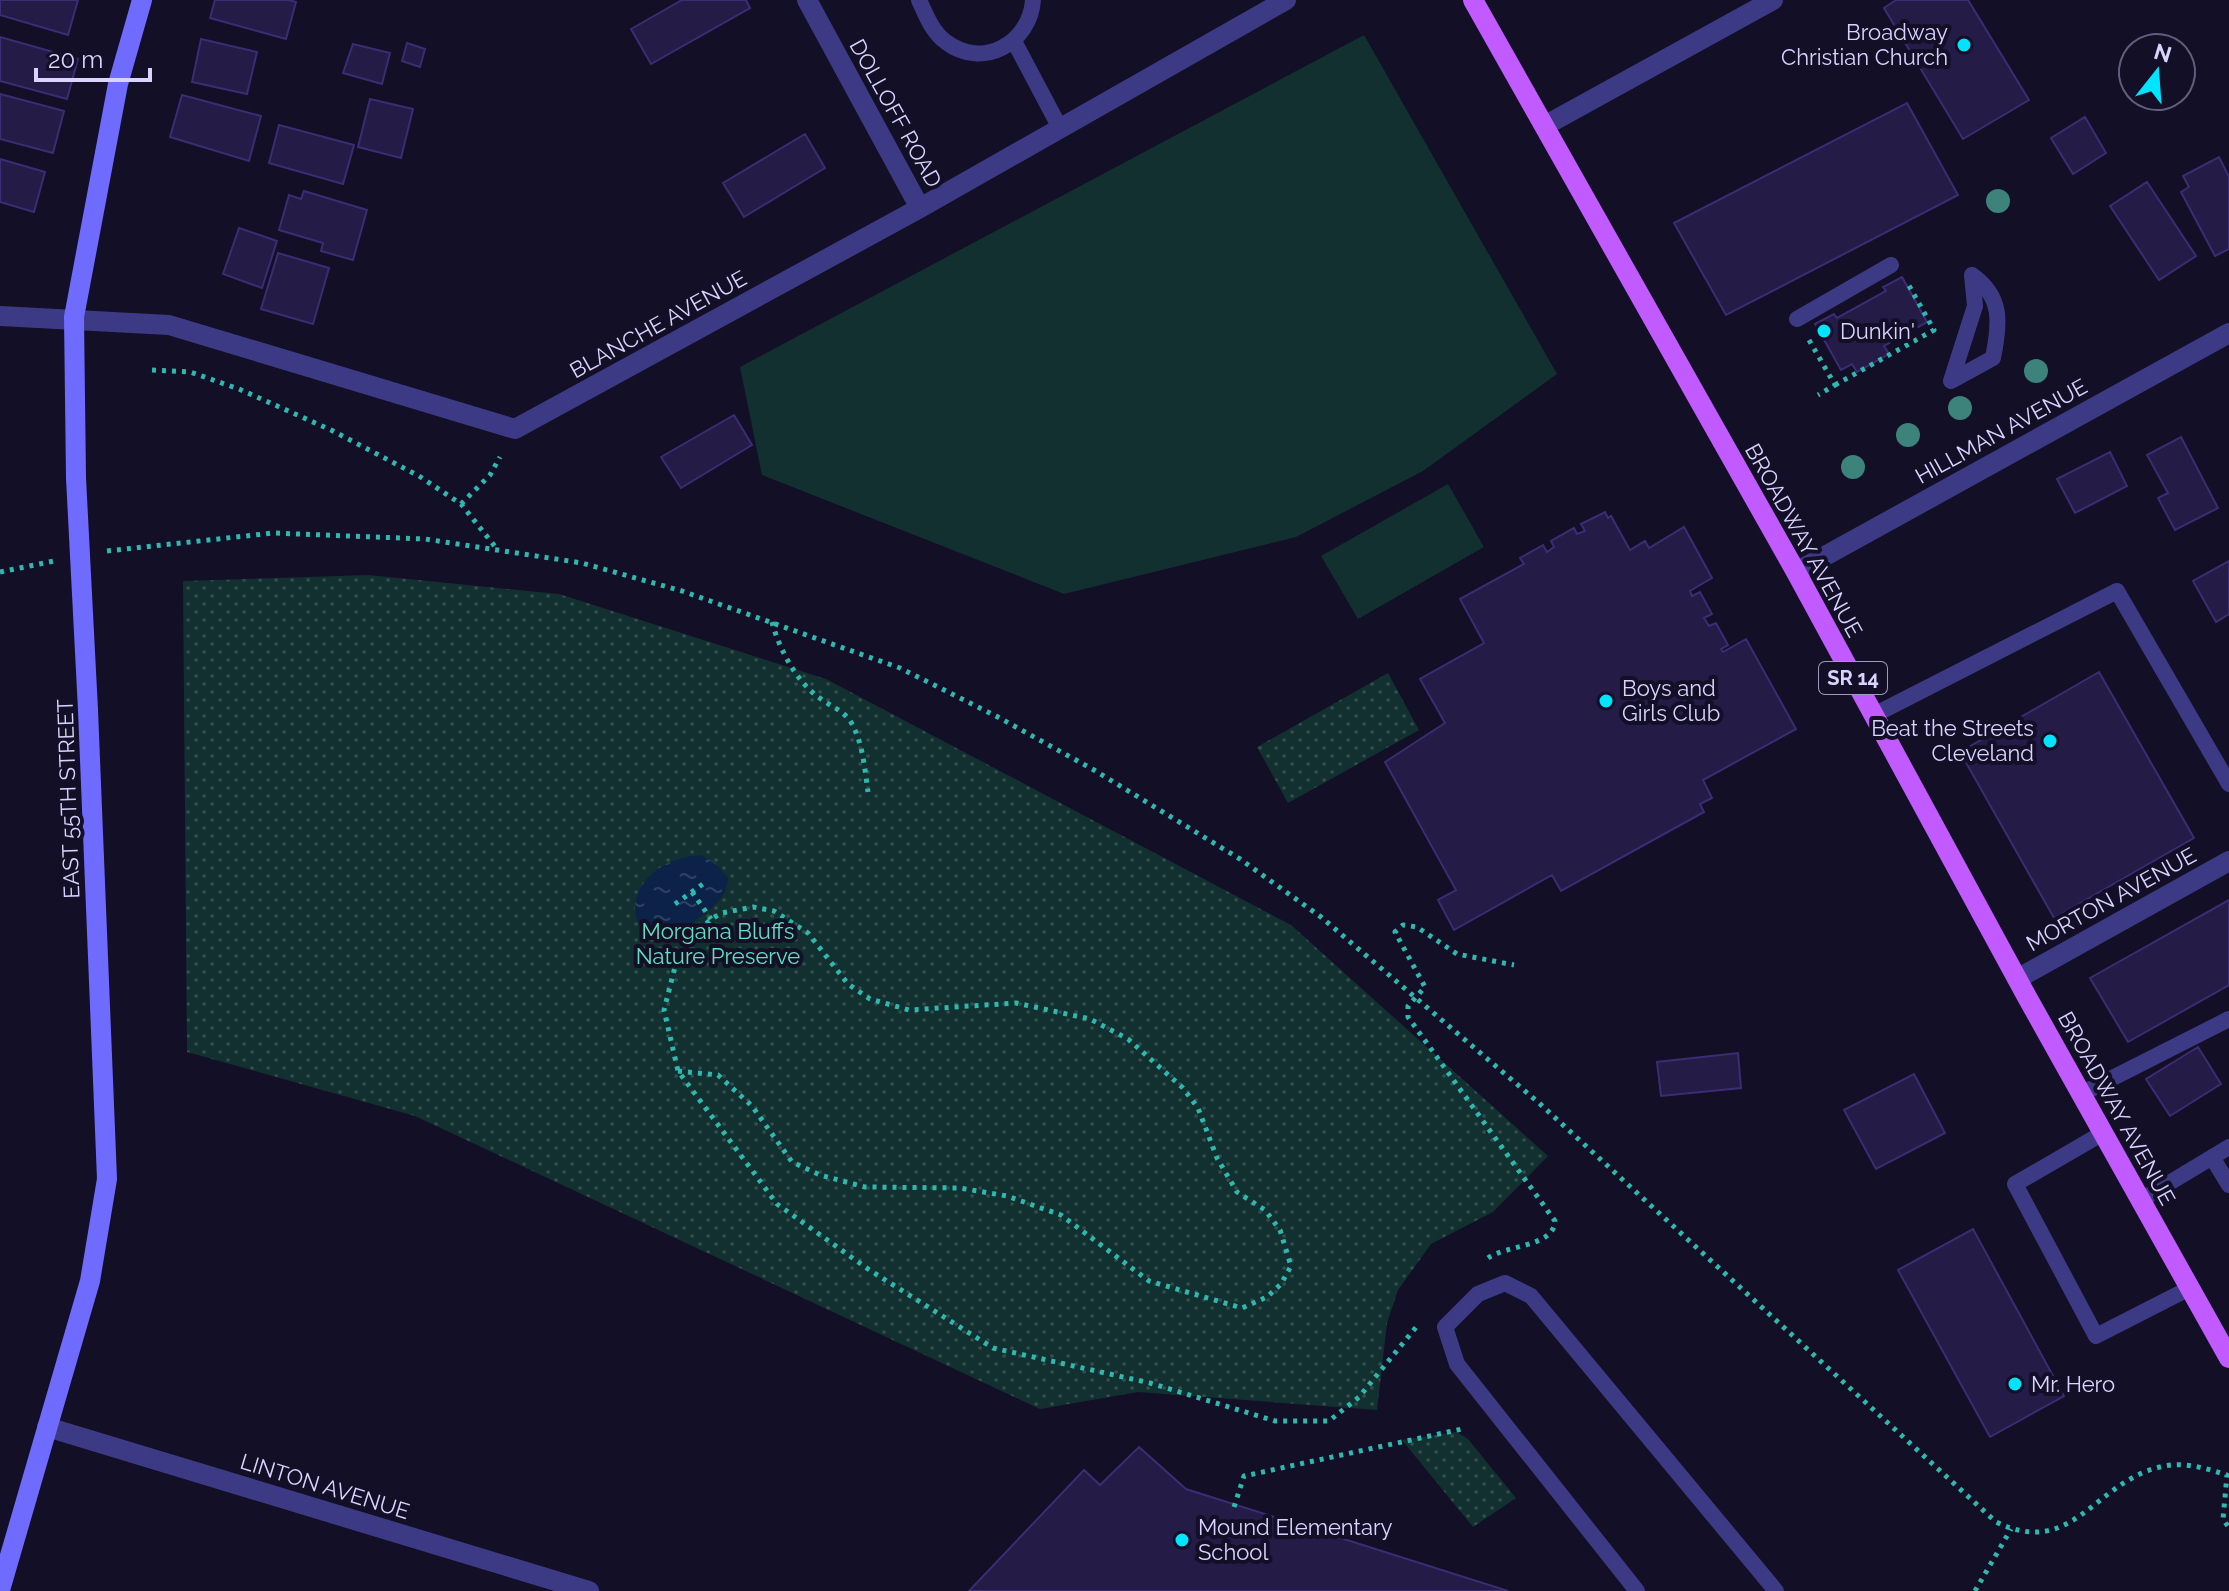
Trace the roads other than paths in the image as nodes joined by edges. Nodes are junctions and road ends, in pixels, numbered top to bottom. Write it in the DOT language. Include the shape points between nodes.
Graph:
graph roads {
  1 [pos="142,0"];
  2 [pos="807,0"];
  3 [pos="919,0"];
  4 [pos="1033,0"];
  5 [pos="1286,0"];
  6 [pos="1473,0"];
  7 [pos="1773,0"];
  8 [pos="1015,43"];
  9 [pos="1546,125"];
  10 [pos="1060,128"];
  11 [pos="920,208"];
  12 [pos="1897,270"];
  13 [pos="1972,275"];
  14 [pos="0,316"];
  15 [pos="74,317"];
  16 [pos="1797,319"];
  17 [pos="2229,333"];
  18 [pos="1796,572"];
  19 [pos="1874,715"];
  20 [pos="2229,784"];
  21 [pos="2229,861"];
  22 [pos="2017,979"];
  23 [pos="2229,1019"];
  24 [pos="2081,1094"];
  25 [pos="2103,1133"];
  26 [pos="2229,1147"];
  27 [pos="2212,1157"];
  28 [pos="2229,1185"];
  29 [pos="2141,1200"];
  30 [pos="2190,1288"];
  31 [pos="2229,1358"];
  32 [pos="47,1427"];
  33 [pos="0,1590"];
  34 [pos="589,1591"];
  35 [pos="1637,1591"];
  36 [pos="1776,1591"];
  1 -- 15 [label="street, EAST 55TH STREET" via="118,84"];
  2 -- 11 [label="street, DOLLOFF ROAD"];
  3 -- 8 [label="lane" via="946,42 970,53"];
  4 -- 8 [label="lane"];
  5 -- 10 [label="street, BLANCHE AVENUE"];
  6 -- 9 [label="main road, BROADWAY AVENUE / SR 14"];
  7 -- 9 [label="street"];
  8 -- 10 [label="lane"];
  9 -- 18 [label="main road, BROADWAY AVENUE / SR 14" via="1646,312"];
  10 -- 11 [label="street, BLANCHE AVENUE"];
  11 -- 15 [label="street, BLANCHE AVENUE" via="515,429 169,325"];
  12 -- 16 [label="lane"];
  13 -- 13 [label="lane" via="1994,297 1998,332 1993,358 1951,381 1975,306"];
  14 -- 15 [label="street, BLANCHE AVENUE"];
  15 -- 32 [label="street, EAST 55TH STREET, bridge" via="76,478 107,1179 90,1281"];
  17 -- 18 [label="street, HILLMAN AVENUE"];
  18 -- 19 [label="main road, BROADWAY AVENUE / SR 14"];
  19 -- 20 [label="lane" via="2117,591"];
  19 -- 22 [label="main road, BROADWAY AVENUE / SR 14"];
  21 -- 22 [label="street, MORTON AVENUE"];
  22 -- 24 [label="main road, BROADWAY AVENUE / SR 14"];
  23 -- 24 [label="lane"];
  24 -- 25 [label="main road, BROADWAY AVENUE / SR 14"];
  25 -- 29 [label="main road, BROADWAY AVENUE / SR 14"];
  25 -- 30 [label="lane" via="2015,1184 2096,1336"];
  26 -- 27 [label="lane"];
  27 -- 28 [label="lane"];
  27 -- 29 [label="lane"];
  29 -- 30 [label="main road, BROADWAY AVENUE / SR 14"];
  30 -- 31 [label="main road, BROADWAY AVENUE / SR 14"];
  32 -- 33 [label="street, EAST 55TH STREET"];
  32 -- 34 [label="street, LINTON AVENUE"];
  35 -- 36 [label="lane" via="1457,1364 1445,1327 1478,1294 1505,1283 1531,1296"];
}
